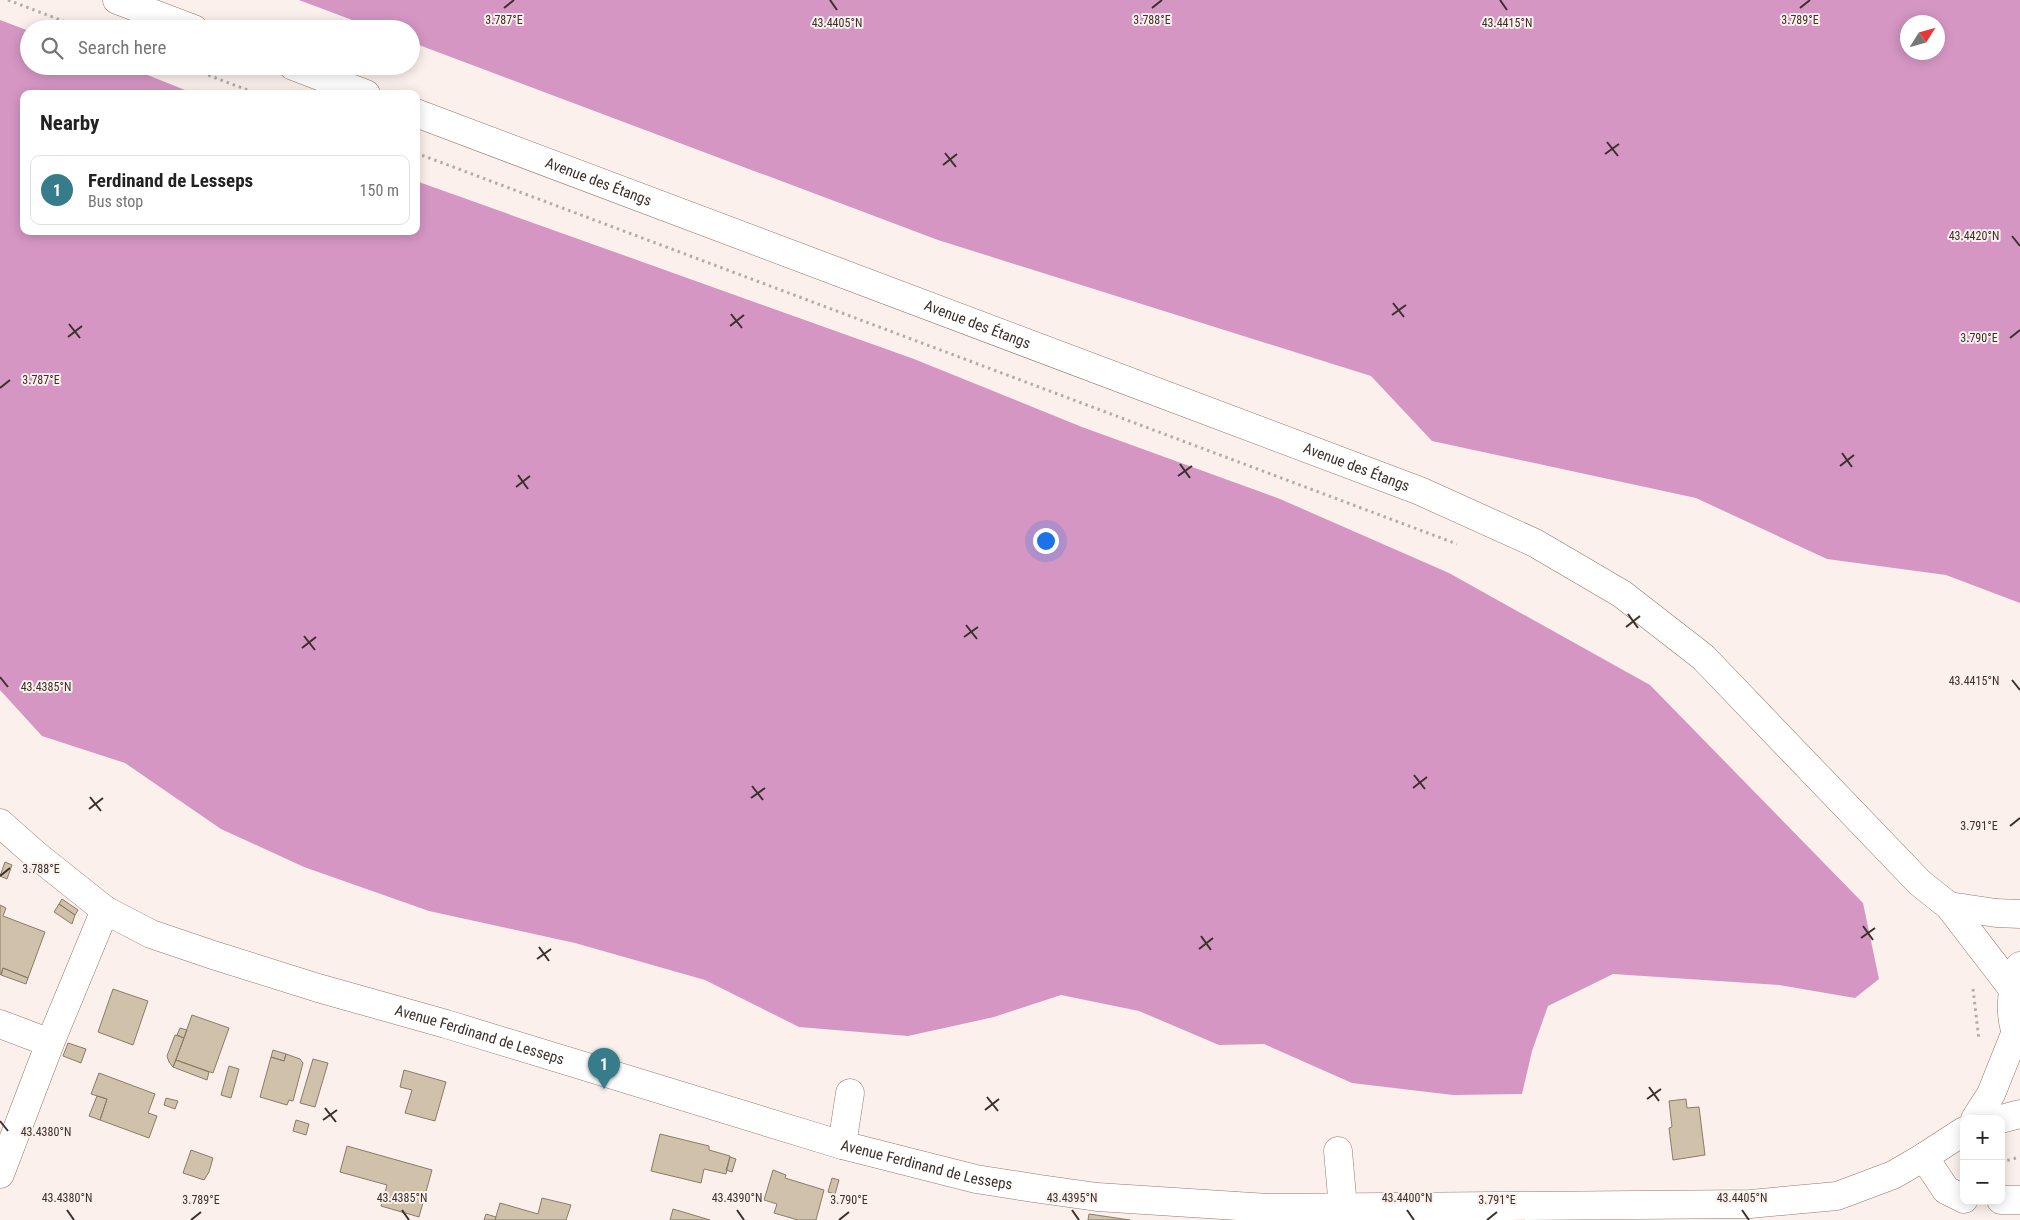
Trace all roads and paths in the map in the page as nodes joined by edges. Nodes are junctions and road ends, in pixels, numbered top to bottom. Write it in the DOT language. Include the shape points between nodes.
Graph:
graph roads {
  1 [pos="8,0"];
  2 [pos="118,0"];
  3 [pos="60,20"];
  4 [pos="170,20"];
  5 [pos="208,75"];
  6 [pos="316,75"];
  7 [pos="247,90"];
  8 [pos="356,90"];
  9 [pos="420,115"];
  10 [pos="420,155"];
  11 [pos="1457,544"];
  12 [pos="0,823"];
  13 [pos="1949,906"];
  14 [pos="104,910"];
  15 [pos="2020,914"];
  16 [pos="2016,977"];
  17 [pos="1973,987"];
  18 [pos="0,1024"];
  19 [pos="2018,1040"];
  20 [pos="50,1043"];
  21 [pos="1980,1045"];
  22 [pos="850,1093"];
  23 [pos="2020,1114"];
  24 [pos="1978,1115"];
  25 [pos="2005,1118"];
  26 [pos="1960,1134"];
  27 [pos="842,1145"];
  28 [pos="1338,1151"];
  29 [pos="1924,1157"];
  30 [pos="2020,1157"];
  31 [pos="2005,1161"];
  32 [pos="0,1174"];
  33 [pos="1960,1197"];
  34 [pos="2005,1200"];
  35 [pos="2020,1200"];
  36 [pos="1343,1208"];
  37 [pos="1780,1211"];
  38 [pos="1550,1213"];
  1 -- 3 [label="path"];
  2 -- 4 [label="street"];
  5 -- 7 [label="path"];
  6 -- 8 [label="street"];
  9 -- 13 [label="street, Avenue des Étangs" via="1420,491 1535,543 1622,594 1703,657 1920,883"];
  10 -- 11 [label="path"];
  12 -- 14 [label="street, Avenue Ferdinand de Lesseps"];
  13 -- 15 [label="street"];
  13 -- 16 [label="street, Avenue des Étangs"];
  14 -- 20 [label="street"];
  14 -- 27 [label="street, Avenue Ferdinand de Lesseps" via="151,934 213,955"];
  16 -- 19 [label="street" via="2011,1011"];
  17 -- 21 [label="path"];
  18 -- 20 [label="street"];
  19 -- 24 [label="street"];
  20 -- 32 [label="street"];
  22 -- 27 [label="street"];
  23 -- 25 [label="street"];
  26 -- 29 [label="street, Avenue Ferdinand de Lesseps"];
  27 -- 36 [label="street, Avenue Ferdinand de Lesseps" via="976,1179 1097,1197 1268,1208"];
  28 -- 36 [label="street"];
  29 -- 33 [label="street" via="1946,1190"];
  29 -- 37 [label="street, Avenue Ferdinand de Lesseps" via="1893,1175 1837,1196"];
  30 -- 31 [label="path"];
  34 -- 35 [label="street"];
  36 -- 38 [label="street, Avenue Ferdinand de Lesseps"];
  37 -- 38 [label="street, Avenue Ferdinand de Lesseps" via="1750,1204"];
}
